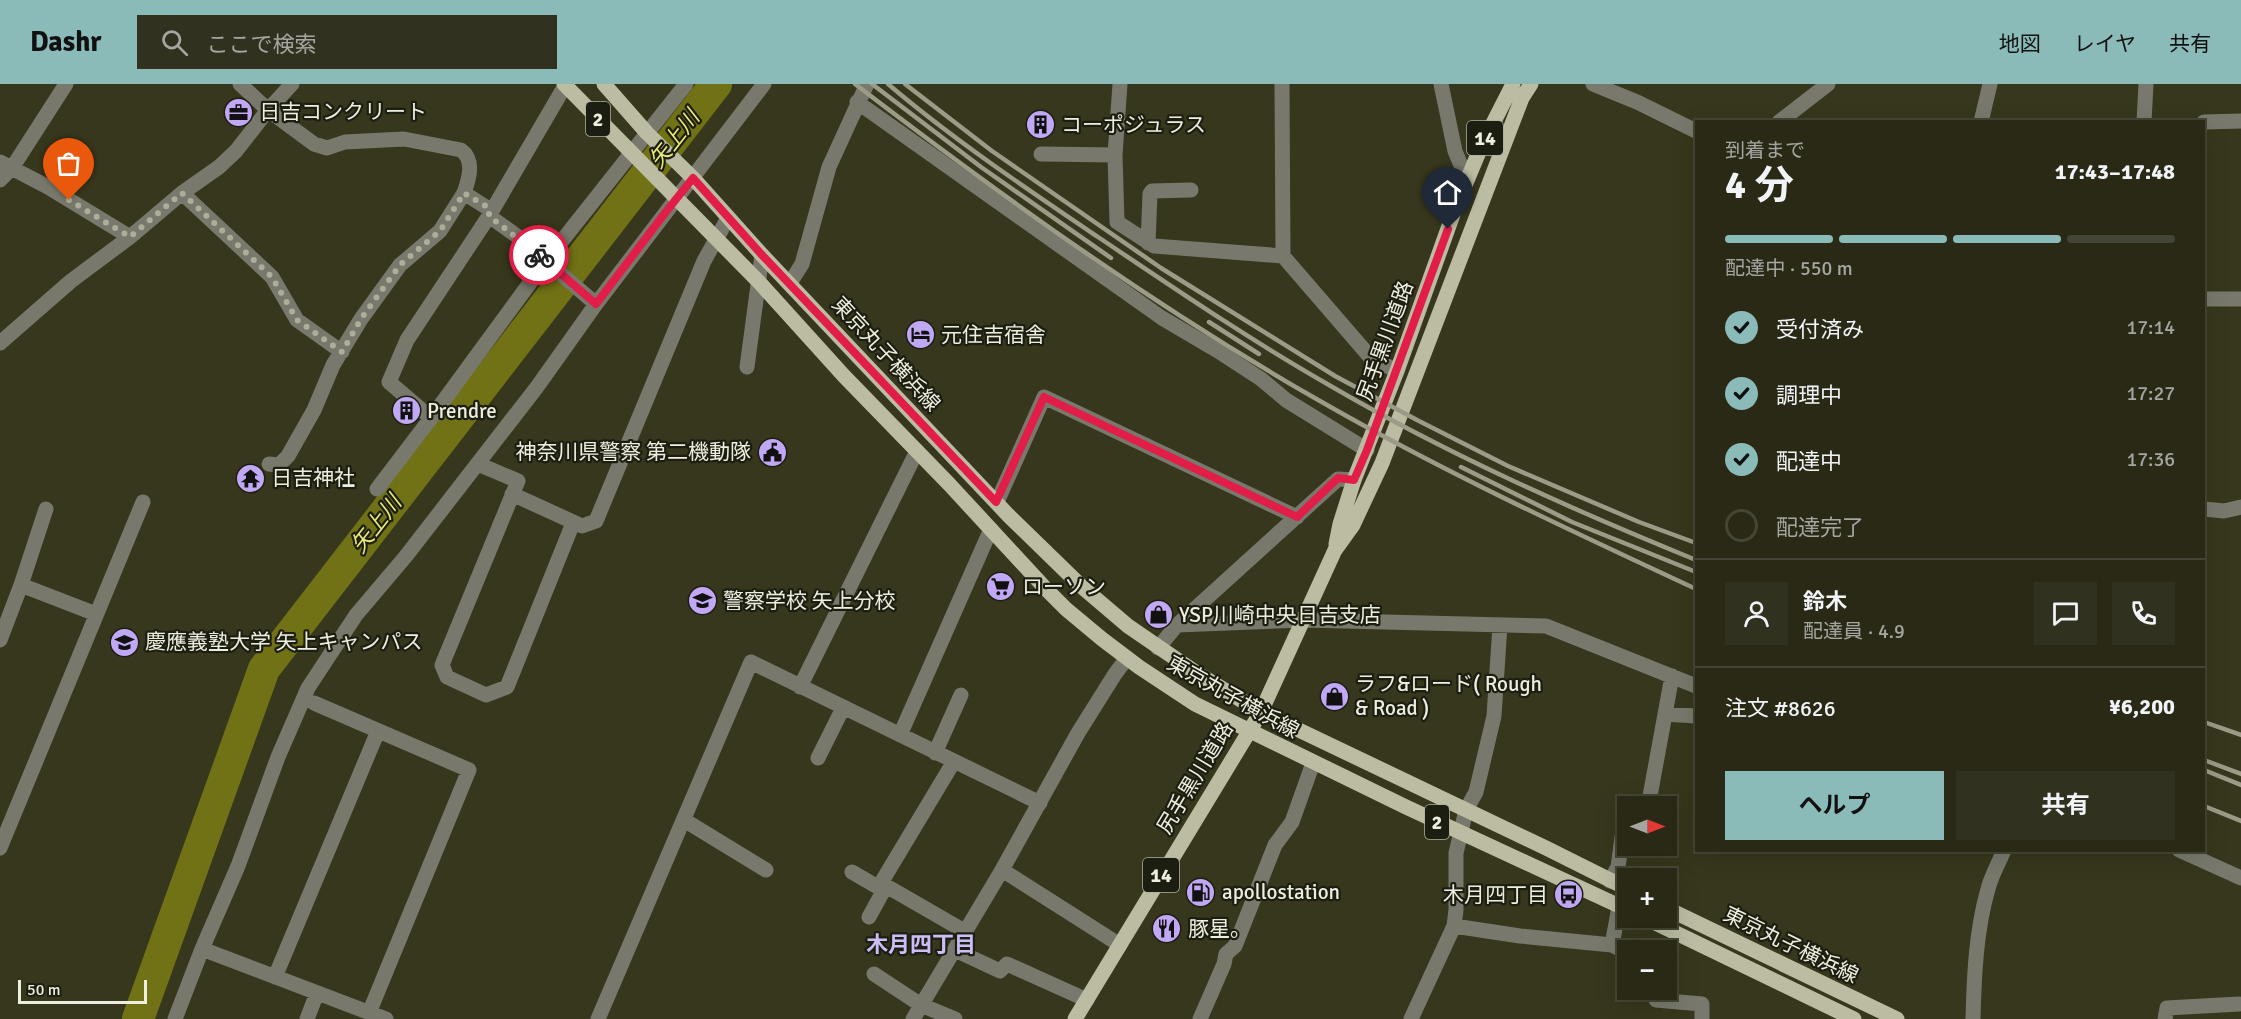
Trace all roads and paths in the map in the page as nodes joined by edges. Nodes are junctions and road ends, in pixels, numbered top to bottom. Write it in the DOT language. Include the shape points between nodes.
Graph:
graph roads {
  1 [pos="66,84"];
  2 [pos="240,84"];
  3 [pos="292,84"];
  4 [pos="565,84"];
  5 [pos="604,84"];
  6 [pos="687,84"];
  7 [pos="764,84"];
  8 [pos="867,84"];
  9 [pos="1120,84"];
  10 [pos="1282,84"];
  11 [pos="1441,84"];
  12 [pos="1513,84"];
  13 [pos="1531,84"];
  14 [pos="1593,84"];
  15 [pos="1828,84"];
  16 [pos="1989,84"];
  17 [pos="2145,84"];
  18 [pos="857,102"];
  19 [pos="268,110"];
  20 [pos="1782,120"];
  21 [pos="1981,120"];
  22 [pos="2144,120"];
  23 [pos="2241,121"];
  24 [pos="2205,122"];
  25 [pos="1695,131"];
  26 [pos="648,134"];
  27 [pos="632,153"];
  28 [pos="1041,154"];
  29 [pos="1115,155"];
  30 [pos="6,165"];
  31 [pos="690,176"];
  32 [pos="0,180"];
  33 [pos="1467,180"];
  34 [pos="1191,190"];
  35 [pos="182,193"];
  36 [pos="464,193"];
  37 [pos="676,198"];
  38 [pos="489,216"];
  39 [pos="728,218"];
  40 [pos="130,237"];
  41 [pos="716,240"];
  42 [pos="1148,243"];
  43 [pos="762,255"];
  44 [pos="1283,256"];
  45 [pos="546,261"];
  46 [pos="759,282"];
  47 [pos="790,283"];
  48 [pos="2205,299"];
  49 [pos="2241,299"];
  50 [pos="591,300"];
  51 [pos="0,343"];
  52 [pos="342,352"];
  53 [pos="747,367"];
  54 [pos="1397,371"];
  55 [pos="432,418"];
  56 [pos="1367,450"];
  57 [pos="916,451"];
  58 [pos="269,464"];
  59 [pos="478,464"];
  60 [pos="1354,480"];
  61 [pos="376,489"];
  62 [pos="512,494"];
  63 [pos="143,502"];
  64 [pos="996,502"];
  65 [pos="2241,507"];
  66 [pos="46,509"];
  67 [pos="2205,509"];
  68 [pos="1297,517"];
  69 [pos="573,523"];
  70 [pos="991,530"];
  71 [pos="1335,550"];
  72 [pos="21,585"];
  73 [pos="96,614"];
  74 [pos="1304,620"];
  75 [pos="1177,625"];
  76 [pos="1500,625"];
  77 [pos="0,640"];
  78 [pos="1158,648"];
  79 [pos="1127,658"];
  80 [pos="1672,676"];
  81 [pos="1695,686"];
  82 [pos="800,687"];
  83 [pos="961,695"];
  84 [pos="314,704"];
  85 [pos="843,708"];
  86 [pos="1261,712"];
  87 [pos="1665,714"];
  88 [pos="1695,716"];
  89 [pos="378,731"];
  90 [pos="1248,732"];
  91 [pos="900,735"];
  92 [pos="935,753"];
  93 [pos="818,758"];
  94 [pos="953,763"];
  95 [pos="1313,763"];
  96 [pos="1650,796"];
  97 [pos="1040,803"];
  98 [pos="1466,810"];
  99 [pos="684,820"];
  100 [pos="1461,833"];
  101 [pos="0,848"];
  102 [pos="2003,852"];
  103 [pos="2183,852"];
  104 [pos="1620,856"];
  105 [pos="766,870"];
  106 [pos="1002,870"];
  107 [pos="852,872"];
  108 [pos="2241,878"];
  109 [pos="1610,881"];
  110 [pos="884,884"];
  111 [pos="1617,884"];
  112 [pos="1617,905"];
  113 [pos="1677,913"];
  114 [pos="869,917"];
  115 [pos="1454,926"];
  116 [pos="1617,928"];
  117 [pos="1666,928"];
  118 [pos="966,932"];
  119 [pos="1120,945"];
  120 [pos="1612,945"];
  121 [pos="1617,948"];
  122 [pos="202,949"];
  123 [pos="955,950"];
  124 [pos="874,974"];
  125 [pos="275,977"];
  126 [pos="317,993"];
  127 [pos="1087,1000"];
  128 [pos="1656,1000"];
  129 [pos="921,1005"];
  130 [pos="2239,1008"];
  131 [pos="369,1012"];
  132 [pos="175,1019"];
  133 [pos="307,1019"];
  134 [pos="386,1019"];
  135 [pos="598,1019"];
  136 [pos="913,1019"];
  137 [pos="955,1019"];
  138 [pos="1075,1019"];
  139 [pos="1200,1019"];
  140 [pos="1411,1019"];
  141 [pos="1702,1019"];
  142 [pos="1854,1019"];
  143 [pos="1897,1019"];
  144 [pos="1973,1019"];
  145 [pos="2165,1019"];
  1 -- 30 [label="street"];
  2 -- 19 [label="street"];
  3 -- 19 [label="street"];
  4 -- 27 [label="main road, 東京丸子横浜線 / 2"];
  4 -- 38 [label="street"];
  5 -- 26 [label="main road, 東京丸子横浜線 / 2"];
  6 -- 26 [label="street"];
  7 -- 31 [label="street"];
  8 -- 18 [label="street"];
  9 -- 29 [label="street"];
  10 -- 44 [label="street"];
  11 -- 33 [label="street" via="1455,151"];
  12 -- 33 [label="main road, 尻手黒川道路 / 14"];
  13 -- 71 [label="main road, 尻手黒川道路 / 14" via="1522,98 1382,463 1353,525"];
  14 -- 25 [label="street"];
  15 -- 20 [label="street"];
  16 -- 21 [label="street"];
  17 -- 22 [label="street"];
  18 -- 47 [label="street" via="829,167 802,264"];
  18 -- 56 [label="street" via="1162,318"];
  19 -- 35 [label="street" via="228,159"];
  19 -- 36 [label="street" via="314,144 327,148 345,142 404,139 461,150 470,163"];
  23 -- 24 [label="street"];
  26 -- 27 [label="street"];
  26 -- 31 [label="main road, 東京丸子横浜線 / 2"];
  27 -- 37 [label="main road, 東京丸子横浜線 / 2"];
  27 -- 45 [label="street"];
  28 -- 29 [label="street"];
  29 -- 42 [label="street" via="1117,222"];
  30 -- 32 [label="street"];
  30 -- 40 [label="street"];
  31 -- 37 [label="street"];
  31 -- 39 [label="main road, 東京丸子横浜線 / 2"];
  33 -- 54 [label="main road, 尻手黒川道路 / 14"];
  34 -- 42 [label="street" via="1152,191"];
  35 -- 40 [label="street"];
  35 -- 52 [label="street" via="272,277 297,320"];
  36 -- 38 [label="street" via="489,208"];
  36 -- 52 [label="street" via="440,231 400,265"];
  37 -- 41 [label="main road, 東京丸子横浜線 / 2"];
  37 -- 50 [label="street"];
  38 -- 45 [label="street"];
  38 -- 55 [label="street" via="407,340 389,382"];
  39 -- 41 [label="street"];
  39 -- 43 [label="main road, 東京丸子横浜線 / 2"];
  40 -- 51 [label="street" via="71,281"];
  41 -- 46 [label="main road, 東京丸子横浜線 / 2"];
  41 -- 69 [label="street" via="596,521 582,526"];
  42 -- 44 [label="street"];
  43 -- 46 [label="street"];
  43 -- 47 [label="main road, 東京丸子横浜線 / 2"];
  44 -- 54 [label="street" via="1371,358"];
  45 -- 50 [label="street"];
  45 -- 55 [label="street"];
  46 -- 53 [label="street"];
  46 -- 57 [label="main road, 東京丸子横浜線 / 2"];
  47 -- 64 [label="main road, 東京丸子横浜線 / 2"];
  48 -- 49 [label="street"];
  50 -- 59 [label="street" via="537,387"];
  52 -- 58 [label="street" via="288,456 279,465"];
  54 -- 56 [label="main road, 尻手黒川道路 / 14"];
  55 -- 61 [label="street"];
  56 -- 60 [label="main road, 尻手黒川道路 / 14"];
  57 -- 70 [label="main road, 東京丸子横浜線 / 2"];
  57 -- 82 [label="street"];
  59 -- 62 [label="street" via="518,481"];
  59 -- 122 [label="street" via="356,615 308,688"];
  60 -- 68 [label="street" via="1338,478"];
  60 -- 71 [label="main road, 尻手黒川道路 / 14"];
  62 -- 69 [label="street"];
  62 -- 69 [label="street" via="442,665 447,677 486,695 507,687"];
  63 -- 73 [label="street"];
  64 -- 68 [label="street" via="1044,397"];
  64 -- 78 [label="main road, 東京丸子横浜線 / 2" via="1100,603"];
  65 -- 67 [label="street" via="2224,511"];
  66 -- 72 [label="street"];
  68 -- 75 [label="street"];
  70 -- 79 [label="main road, 東京丸子横浜線 / 2" via="1066,609"];
  70 -- 91 [label="street"];
  71 -- 74 [label="main road, 尻手黒川道路 / 14"];
  72 -- 73 [label="street"];
  72 -- 77 [label="street"];
  73 -- 101 [label="street"];
  74 -- 75 [label="street"];
  74 -- 76 [label="street"];
  74 -- 86 [label="main road, 尻手黒川道路 / 14"];
  75 -- 78 [label="street"];
  76 -- 80 [label="street" via="1546,626"];
  76 -- 98 [label="street" via="1494,716 1476,792"];
  78 -- 86 [label="main road, 東京丸子横浜線 / 2"];
  79 -- 90 [label="main road, 東京丸子横浜線 / 2" via="1176,693"];
  79 -- 97 [label="street" via="1078,733"];
  80 -- 81 [label="street"];
  80 -- 87 [label="street"];
  82 -- 85 [label="street"];
  82 -- 99 [label="street" via="751,662"];
  83 -- 92 [label="street"];
  84 -- 89 [label="street"];
  85 -- 91 [label="street"];
  85 -- 93 [label="street"];
  86 -- 90 [label="main road, 尻手黒川道路 / 14"];
  86 -- 98 [label="main road, 東京丸子横浜線 / 2"];
  87 -- 88 [label="street"];
  87 -- 96 [label="street"];
  89 -- 125 [label="street"];
  89 -- 131 [label="street" via="469,770"];
  90 -- 95 [label="main road, 東京丸子横浜線 / 2"];
  90 -- 119 [label="main road, 尻手黒川道路 / 14"];
  91 -- 92 [label="street"];
  92 -- 94 [label="street"];
  94 -- 97 [label="street"];
  94 -- 110 [label="street"];
  95 -- 100 [label="main road, 東京丸子横浜線 / 2"];
  95 -- 139 [label="street" via="1292,822 1275,845 1235,946 1226,954"];
  97 -- 106 [label="street"];
  98 -- 100 [label="street"];
  98 -- 109 [label="main road, 東京丸子横浜線 / 2"];
  99 -- 105 [label="street"];
  99 -- 135 [label="street"];
  100 -- 112 [label="main road, 東京丸子横浜線 / 2"];
  100 -- 115 [label="street" via="1456,854"];
  102 -- 144 [label="street" via="1984,906"];
  103 -- 108 [label="street"];
  104 -- 109 [label="street"];
  106 -- 118 [label="street"];
  106 -- 119 [label="street"];
  107 -- 110 [label="street" via="876,886"];
  109 -- 111 [label="main road, 東京丸子横浜線 / 2"];
  110 -- 114 [label="street"];
  110 -- 118 [label="street"];
  113 -- 143 [label="main road, 東京丸子横浜線"];
  115 -- 120 [label="street"];
  115 -- 140 [label="street"];
  116 -- 120 [label="street"];
  117 -- 142 [label="main road, 東京丸子横浜線"];
  118 -- 123 [label="street"];
  119 -- 127 [label="main road, 尻手黒川道路 / 14"];
  120 -- 121 [label="street"];
  122 -- 125 [label="street"];
  122 -- 132 [label="street"];
  123 -- 127 [label="street" via="1000,971 1007,964"];
  123 -- 129 [label="street"];
  124 -- 129 [label="street"];
  125 -- 126 [label="street"];
  126 -- 131 [label="street"];
  126 -- 133 [label="street"];
  127 -- 138 [label="main road, 尻手黒川道路 / 14"];
  128 -- 141 [label="street" via="1702,1004"];
  129 -- 136 [label="street"];
  129 -- 137 [label="street"];
  130 -- 145 [label="street" via="2167,1008"];
  131 -- 134 [label="street"];
}
